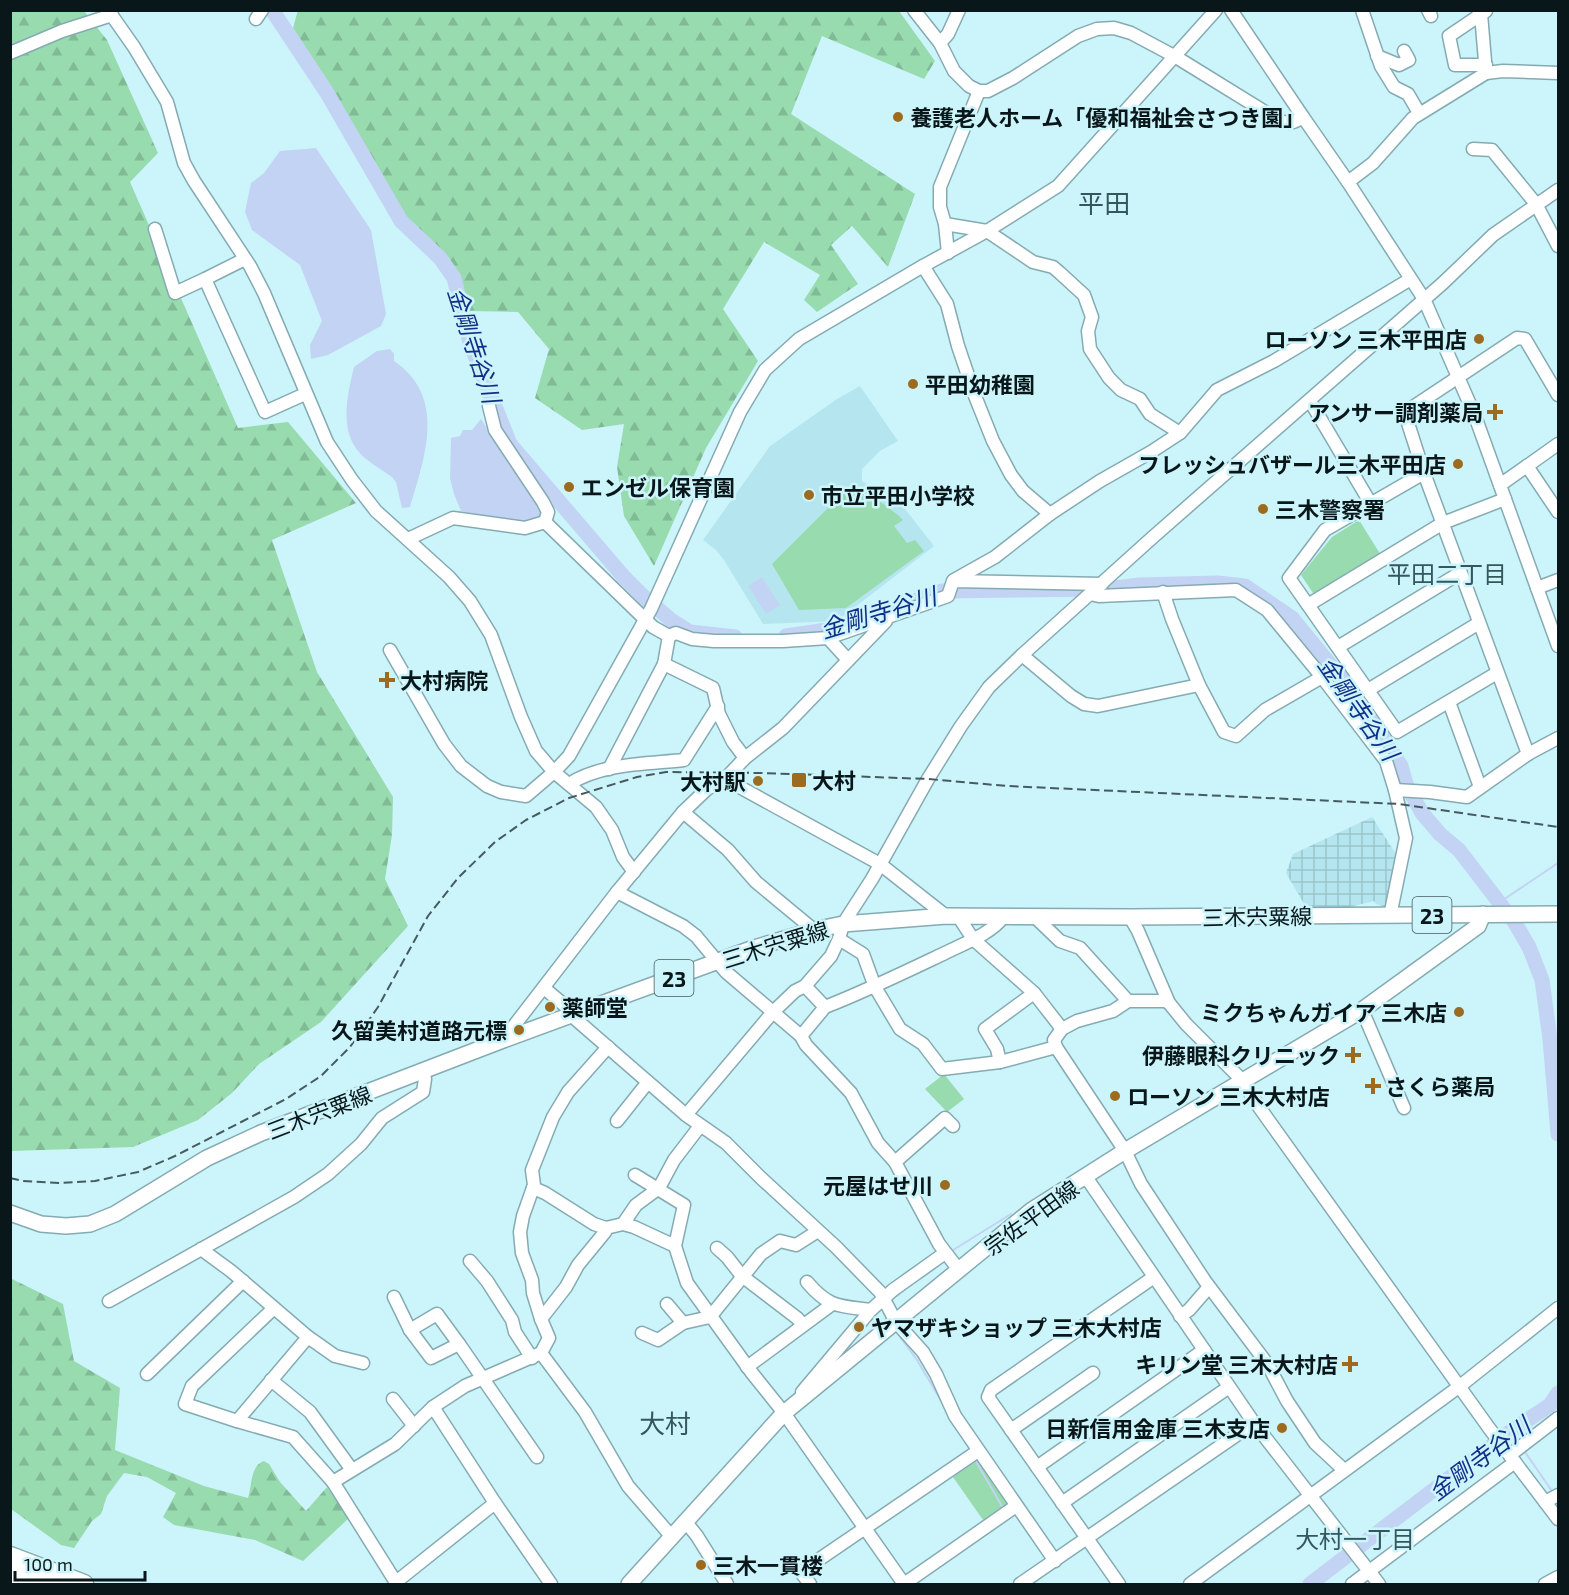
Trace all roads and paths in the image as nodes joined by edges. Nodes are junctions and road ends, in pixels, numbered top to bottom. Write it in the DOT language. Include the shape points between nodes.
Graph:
graph roads {
  1 [pos="914,10"];
  2 [pos="958,10"];
  3 [pos="1216,10"];
  4 [pos="1231,10"];
  5 [pos="1362,10"];
  6 [pos="1482,12"];
  7 [pos="110,13"];
  8 [pos="940,44"];
  9 [pos="1404,51"];
  10 [pos="10,52"];
  11 [pos="1377,56"];
  12 [pos="1176,57"];
  13 [pos="1486,69"];
  14 [pos="1558,73"];
  15 [pos="979,91"];
  16 [pos="1419,113"];
  17 [pos="1303,117"];
  18 [pos="1473,149"];
  19 [pos="1348,182"];
  20 [pos="1558,190"];
  21 [pos="1536,204"];
  22 [pos="945,224"];
  23 [pos="155,229"];
  24 [pos="987,231"];
  25 [pos="1558,246"];
  26 [pos="948,253"];
  27 [pos="245,259"];
  28 [pos="923,266"];
  29 [pos="205,279"];
  30 [pos="1409,280"];
  31 [pos="1424,300"];
  32 [pos="1458,375"];
  33 [pos="1557,388"];
  34 [pos="305,394"];
  35 [pos="1310,400"];
  36 [pos="489,406"];
  37 [pos="1179,433"];
  38 [pos="1558,444"];
  39 [pos="1527,466"];
  40 [pos="1424,473"];
  41 [pos="1500,485"];
  42 [pos="1505,500"];
  43 [pos="1371,504"];
  44 [pos="1558,512"];
  45 [pos="1050,514"];
  46 [pos="545,522"];
  47 [pos="1443,523"];
  48 [pos="408,539"];
  49 [pos="1460,573"];
  50 [pos="1558,580"];
  51 [pos="953,581"];
  52 [pos="1102,584"];
  53 [pos="1537,588"];
  54 [pos="1163,592"];
  55 [pos="1090,594"];
  56 [pos="1308,605"];
  57 [pos="645,618"];
  58 [pos="889,618"];
  59 [pos="1479,623"];
  60 [pos="669,636"];
  61 [pos="828,638"];
  62 [pos="1558,646"];
  63 [pos="1338,647"];
  64 [pos="390,650"];
  65 [pos="1022,655"];
  66 [pos="848,660"];
  67 [pos="664,664"];
  68 [pos="1497,673"];
  69 [pos="1322,677"];
  70 [pos="1199,685"];
  71 [pos="1368,690"];
  72 [pos="1449,702"];
  73 [pos="718,706"];
  74 [pos="1558,738"];
  75 [pos="1527,754"];
  76 [pos="745,758"];
  77 [pos="609,769"];
  78 [pos="554,772"];
  79 [pos="725,779"];
  80 [pos="569,784"];
  81 [pos="1480,787"];
  82 [pos="1395,790"];
  83 [pos="683,812"];
  84 [pos="880,864"];
  85 [pos="634,872"];
  86 [pos="617,892"];
  87 [pos="1486,914"];
  88 [pos="1558,914"];
  89 [pos="952,916"];
  90 [pos="1004,916"];
  91 [pos="1035,916"];
  92 [pos="1390,916"];
  93 [pos="1130,917"];
  94 [pos="843,924"];
  95 [pos="814,930"];
  96 [pos="839,939"];
  97 [pos="973,939"];
  98 [pos="717,962"];
  99 [pos="805,986"];
  100 [pos="875,987"];
  101 [pos="544,988"];
  102 [pos="1034,993"];
  103 [pos="1128,1001"];
  104 [pos="1169,1003"];
  105 [pos="825,1007"];
  106 [pos="1362,1010"];
  107 [pos="773,1012"];
  108 [pos="574,1016"];
  109 [pos="1062,1029"];
  110 [pos="801,1036"];
  111 [pos="503,1040"];
  112 [pos="608,1047"];
  113 [pos="1056,1047"];
  114 [pos="1000,1062"];
  115 [pos="423,1072"];
  116 [pos="1242,1080"];
  117 [pos="648,1082"];
  118 [pos="1404,1108"];
  119 [pos="686,1115"];
  120 [pos="617,1121"];
  121 [pos="700,1126"];
  122 [pos="953,1126"];
  123 [pos="1125,1152"];
  124 [pos="895,1162"];
  125 [pos="635,1175"];
  126 [pos="1086,1178"];
  127 [pos="533,1188"];
  128 [pos="659,1188"];
  129 [pos="10,1214"];
  130 [pos="623,1224"];
  131 [pos="606,1228"];
  132 [pos="818,1231"];
  133 [pos="675,1246"];
  134 [pos="717,1248"];
  135 [pos="201,1249"];
  136 [pos="945,1253"];
  137 [pos="470,1261"];
  138 [pos="959,1270"];
  139 [pos="742,1276"];
  140 [pos="1154,1277"];
  141 [pos="243,1281"];
  142 [pos="807,1282"];
  143 [pos="1209,1287"];
  144 [pos="394,1297"];
  145 [pos="884,1299"];
  146 [pos="109,1301"];
  147 [pos="668,1304"];
  148 [pos="831,1305"];
  149 [pos="274,1308"];
  150 [pos="871,1310"];
  151 [pos="1555,1311"];
  152 [pos="1180,1316"];
  153 [pos="710,1317"];
  154 [pos="541,1319"];
  155 [pos="896,1322"];
  156 [pos="683,1323"];
  157 [pos="803,1325"];
  158 [pos="410,1330"];
  159 [pos="642,1333"];
  160 [pos="308,1337"];
  161 [pos="459,1344"];
  162 [pos="1204,1350"];
  163 [pos="537,1356"];
  164 [pos="363,1364"];
  165 [pos="747,1367"];
  166 [pos="1093,1373"];
  167 [pos="147,1374"];
  168 [pos="484,1378"];
  169 [pos="270,1380"];
  170 [pos="1460,1386"];
  171 [pos="1229,1387"];
  172 [pos="393,1399"];
  173 [pos="433,1407"];
  174 [pos="784,1413"];
  175 [pos="1558,1418"];
  176 [pos="237,1421"];
  177 [pos="1254,1423"];
  178 [pos="414,1426"];
  179 [pos="1011,1430"];
  180 [pos="978,1451"];
  181 [pos="537,1457"];
  182 [pos="1513,1459"];
  183 [pos="1037,1467"];
  184 [pos="352,1470"];
  185 [pos="1344,1470"];
  186 [pos="333,1482"];
  187 [pos="1311,1495"];
  188 [pos="1558,1495"];
  189 [pos="1545,1502"];
  190 [pos="495,1503"];
  191 [pos="1062,1503"];
  192 [pos="1016,1506"];
  193 [pos="1558,1519"];
  194 [pos="685,1521"];
  195 [pos="865,1527"];
  196 [pos="672,1537"];
  197 [pos="1086,1539"];
  198 [pos="10,1556"];
  199 [pos="1055,1561"];
  200 [pos="1369,1572"];
  201 [pos="10,1574"];
  202 [pos="1558,1577"];
  203 [pos="397,1583"];
  204 [pos="56,1584"];
  205 [pos="84,1584"];
  206 [pos="551,1584"];
  207 [pos="629,1584"];
  208 [pos="727,1584"];
  209 [pos="810,1584"];
  210 [pos="904,1584"];
  211 [pos="1020,1584"];
  212 [pos="1119,1584"];
  213 [pos="1190,1584"];
  214 [pos="1352,1584"];
  215 [pos="1379,1584"];
  216 [pos="1545,1584"];
  1 -- 8 [label="street"];
  2 -- 8 [label="street"];
  3 -- 12 [label="street"];
  4 -- 17 [label="street"];
  5 -- 11 [label="street"];
  6 -- 13 [label="street"];
  6 -- 13 [label="street" via="1449,36 1455,65"];
  7 -- 10 [label="street"];
  7 -- 27 [label="street" via="167,102 184,163"];
  8 -- 15 [label="street" via="954,71"];
  9 -- 11 [label="street" via="1409,60 1399,65"];
  11 -- 16 [label="street" via="1395,87 1408,94"];
  12 -- 15 [label="street" via="1131,33 1097,29 1078,36 1013,78 988,91"];
  12 -- 17 [label="street" via="1286,124"];
  12 -- 24 [label="street" via="1058,186"];
  13 -- 14 [label="street"];
  13 -- 16 [label="street"];
  15 -- 22 [label="street" via="940,187"];
  16 -- 19 [label="street" via="1373,163"];
  17 -- 19 [label="street"];
  18 -- 21 [label="street" via="1492,150"];
  19 -- 30 [label="street"];
  20 -- 21 [label="street"];
  21 -- 25 [label="street"];
  21 -- 31 [label="street" via="1493,235"];
  22 -- 24 [label="street"];
  22 -- 26 [label="street"];
  23 -- 29 [label="street" via="175,293"];
  24 -- 26 [label="street"];
  24 -- 37 [label="street" via="1033,262 1053,267 1084,295 1092,316 1088,331 1090,350 1109,378"];
  26 -- 28 [label="street"];
  27 -- 29 [label="street"];
  27 -- 34 [label="street" via="264,293"];
  28 -- 45 [label="street" via="947,304 993,441 1023,492"];
  28 -- 57 [label="street" via="800,339 765,370 740,412"];
  29 -- 34 [label="street" via="265,412"];
  30 -- 31 [label="street"];
  30 -- 37 [label="street" via="1274,361 1217,390"];
  31 -- 32 [label="street"];
  31 -- 35 [label="street"];
  32 -- 33 [label="street" via="1517,338 1525,339"];
  32 -- 40 [label="street" via="1407,411"];
  32 -- 41 [label="street"];
  34 -- 48 [label="street" via="327,442 352,480 376,510"];
  35 -- 43 [label="street"];
  35 -- 52 [label="street"];
  36 -- 46 [label="street" via="495,429 548,512"];
  37 -- 45 [label="street"];
  38 -- 39 [label="street"];
  39 -- 41 [label="street"];
  39 -- 44 [label="street"];
  40 -- 43 [label="street"];
  40 -- 47 [label="street"];
  41 -- 42 [label="street"];
  42 -- 47 [label="street"];
  42 -- 53 [label="street"];
  43 -- 56 [label="street" via="1325,530 1289,578"];
  45 -- 51 [label="street"];
  46 -- 48 [label="street" via="525,528 453,518"];
  46 -- 57 [label="street"];
  47 -- 49 [label="street"];
  47 -- 56 [label="street"];
  48 -- 78 [label="street" via="470,601 491,635 536,751"];
  49 -- 59 [label="street"];
  49 -- 63 [label="street"];
  50 -- 53 [label="street"];
  51 -- 52 [label="street"];
  51 -- 58 [label="street" via="948,596"];
  52 -- 55 [label="street"];
  53 -- 62 [label="street"];
  54 -- 55 [label="street"];
  54 -- 69 [label="street" via="1236,590 1267,610"];
  54 -- 70 [label="street"];
  55 -- 65 [label="street"];
  56 -- 63 [label="street"];
  57 -- 60 [label="street"];
  57 -- 78 [label="street" via="568,756"];
  58 -- 61 [label="street"];
  58 -- 66 [label="street"];
  59 -- 68 [label="street"];
  59 -- 71 [label="street"];
  60 -- 61 [label="street" via="676,633 692,639 743,642"];
  60 -- 67 [label="street"];
  61 -- 66 [label="street"];
  63 -- 71 [label="street"];
  64 -- 78 [label="street" via="444,744 461,766 487,786 526,796"];
  65 -- 70 [label="street" via="1084,704 1098,706"];
  65 -- 84 [label="street" via="989,687 961,726"];
  66 -- 76 [label="street" via="783,728"];
  67 -- 73 [label="street" via="713,688"];
  67 -- 77 [label="street"];
  68 -- 72 [label="street"];
  68 -- 75 [label="street"];
  69 -- 70 [label="street" via="1265,710 1236,736 1224,732"];
  69 -- 82 [label="street" via="1386,761"];
  71 -- 72 [label="street" via="1397,732"];
  72 -- 81 [label="street"];
  73 -- 76 [label="street" via="733,742"];
  73 -- 77 [label="street" via="684,760"];
  74 -- 75 [label="street"];
  75 -- 81 [label="street"];
  76 -- 79 [label="street"];
  77 -- 80 [label="street"];
  78 -- 80 [label="street"];
  79 -- 83 [label="street" via="707,789"];
  79 -- 84 [label="street"];
  80 -- 85 [label="street" via="596,807"];
  81 -- 82 [label="street" via="1467,797"];
  82 -- 92 [label="street" via="1406,838"];
  83 -- 85 [label="street"];
  83 -- 95 [label="street" via="728,850 756,882"];
  84 -- 89 [label="street"];
  84 -- 94 [label="street"];
  85 -- 86 [label="street"];
  86 -- 98 [label="street" via="682,926 696,936"];
  86 -- 101 [label="street"];
  87 -- 88 [label="main road, 三木宍粟線 / 23"];
  87 -- 92 [label="main road, 三木宍粟線 / 23"];
  87 -- 106 [label="main road, 宗佐平田線" via="1478,926"];
  89 -- 90 [label="main road, 三木宍粟線 / 23"];
  89 -- 94 [label="main road, 三木宍粟線 / 23"];
  89 -- 97 [label="street"];
  90 -- 91 [label="main road, 三木宍粟線 / 23"];
  90 -- 97 [label="street" via="997,926"];
  91 -- 93 [label="main road, 三木宍粟線 / 23"];
  91 -- 103 [label="street" via="1059,941 1080,948"];
  92 -- 93 [label="main road, 三木宍粟線 / 23"];
  93 -- 104 [label="street"];
  94 -- 95 [label="main road, 三木宍粟線 / 23"];
  94 -- 96 [label="street"];
  95 -- 98 [label="main road, 三木宍粟線 / 23"];
  96 -- 99 [label="street" via="831,957"];
  96 -- 100 [label="street" via="863,954"];
  97 -- 100 [label="street"];
  97 -- 102 [label="street"];
  98 -- 107 [label="street"];
  98 -- 108 [label="main road, 三木宍粟線 / 23"];
  99 -- 105 [label="street"];
  99 -- 107 [label="street"];
  100 -- 105 [label="street"];
  100 -- 114 [label="street" via="900,1029 923,1044 942,1069"];
  101 -- 108 [label="street"];
  101 -- 111 [label="street"];
  102 -- 109 [label="street"];
  102 -- 114 [label="street" via="985,1029"];
  103 -- 104 [label="street"];
  103 -- 109 [label="street" via="1113,1011"];
  104 -- 116 [label="street"];
  105 -- 110 [label="street"];
  106 -- 116 [label="main road, 宗佐平田線"];
  106 -- 118 [label="street"];
  107 -- 110 [label="street"];
  107 -- 119 [label="street"];
  108 -- 111 [label="main road, 三木宍粟線 / 23"];
  108 -- 112 [label="street"];
  109 -- 113 [label="street" via="1054,1040"];
  110 -- 124 [label="street" via="851,1093 878,1143"];
  111 -- 115 [label="main road, 三木宍粟線 / 23"];
  112 -- 117 [label="street"];
  112 -- 127 [label="street" via="568,1092 554,1117 534,1162"];
  113 -- 114 [label="street"];
  113 -- 123 [label="street"];
  115 -- 129 [label="main road, 三木宍粟線 / 23" via="234,1144 115,1214 90,1224 41,1224"];
  115 -- 135 [label="street" via="423,1092 382,1118 361,1144 327,1174"];
  116 -- 123 [label="main road, 宗佐平田線"];
  116 -- 170 [label="street"];
  117 -- 119 [label="street"];
  117 -- 120 [label="street"];
  119 -- 121 [label="street"];
  121 -- 128 [label="street"];
  121 -- 132 [label="street" via="726,1143"];
  122 -- 124 [label="street" via="945,1118"];
  123 -- 126 [label="main road, 宗佐平田線"];
  123 -- 143 [label="street" via="1141,1184"];
  124 -- 136 [label="street"];
  125 -- 128 [label="street"];
  126 -- 138 [label="main road, 宗佐平田線" via="1032,1210"];
  126 -- 140 [label="street"];
  127 -- 131 [label="street"];
  127 -- 154 [label="street" via="520,1232"];
  128 -- 130 [label="street" via="636,1205"];
  128 -- 133 [label="street" via="684,1205"];
  130 -- 131 [label="street"];
  130 -- 133 [label="street"];
  131 -- 154 [label="street"];
  132 -- 139 [label="street" via="796,1245 780,1241 761,1254"];
  132 -- 145 [label="street"];
  133 -- 153 [label="street" via="687,1283"];
  134 -- 139 [label="street"];
  135 -- 141 [label="street"];
  135 -- 146 [label="street"];
  136 -- 138 [label="street"];
  136 -- 145 [label="street"];
  137 -- 163 [label="street" via="512,1320 515,1332"];
  138 -- 155 [label="main road, 宗佐平田線"];
  139 -- 153 [label="street"];
  139 -- 157 [label="street"];
  140 -- 152 [label="street"];
  140 -- 179 [label="street" via="991,1390 988,1397"];
  141 -- 149 [label="street"];
  141 -- 167 [label="street"];
  142 -- 148 [label="street"];
  143 -- 152 [label="street"];
  143 -- 185 [label="street" via="1268,1365 1316,1443"];
  144 -- 158 [label="street"];
  145 -- 150 [label="street"];
  145 -- 155 [label="street"];
  147 -- 156 [label="street"];
  148 -- 150 [label="street"];
  148 -- 157 [label="street"];
  149 -- 160 [label="street"];
  149 -- 176 [label="street" via="192,1386 185,1404"];
  150 -- 174 [label="street"];
  151 -- 170 [label="street"];
  152 -- 162 [label="street"];
  153 -- 156 [label="street"];
  153 -- 165 [label="street"];
  154 -- 163 [label="street" via="549,1338"];
  155 -- 174 [label="main road, 宗佐平田線"];
  155 -- 180 [label="street" via="936,1374 955,1416"];
  156 -- 159 [label="street" via="658,1340"];
  157 -- 165 [label="street"];
  158 -- 161 [label="street" via="431,1358"];
  158 -- 161 [label="street" via="437,1314"];
  160 -- 164 [label="street" via="335,1356"];
  160 -- 169 [label="street"];
  161 -- 168 [label="street"];
  162 -- 171 [label="street"];
  162 -- 183 [label="street"];
  163 -- 168 [label="street"];
  163 -- 196 [label="street" via="585,1412 628,1486"];
  165 -- 174 [label="street"];
  166 -- 179 [label="street"];
  168 -- 173 [label="street"];
  168 -- 181 [label="street"];
  169 -- 176 [label="street"];
  169 -- 184 [label="street" via="310,1412"];
  170 -- 182 [label="street"];
  170 -- 185 [label="street"];
  171 -- 177 [label="street"];
  171 -- 191 [label="street"];
  172 -- 178 [label="street"];
  173 -- 178 [label="street"];
  173 -- 190 [label="street"];
  174 -- 194 [label="main road, 宗佐平田線"];
  174 -- 195 [label="street"];
  175 -- 182 [label="street"];
  176 -- 186 [label="street" via="293,1437"];
  177 -- 187 [label="street"];
  177 -- 197 [label="street"];
  178 -- 184 [label="street" via="395,1444"];
  179 -- 183 [label="street"];
  180 -- 192 [label="street"];
  180 -- 195 [label="street"];
  182 -- 189 [label="street"];
  182 -- 200 [label="street"];
  183 -- 191 [label="street"];
  184 -- 186 [label="street"];
  185 -- 187 [label="street"];
  186 -- 203 [label="street"];
  187 -- 200 [label="street"];
  187 -- 213 [label="street"];
  188 -- 189 [label="street"];
  189 -- 193 [label="street"];
  190 -- 203 [label="street"];
  190 -- 206 [label="street"];
  191 -- 197 [label="street"];
  192 -- 199 [label="street"];
  192 -- 210 [label="street"];
  194 -- 196 [label="main road, 宗佐平田線"];
  194 -- 208 [label="street"];
  195 -- 209 [label="street" via="805,1569 803,1575"];
  195 -- 210 [label="street"];
  196 -- 207 [label="main road, 宗佐平田線"];
  197 -- 199 [label="street"];
  197 -- 212 [label="street"];
  198 -- 205 [label="highway"];
  199 -- 211 [label="street"];
  200 -- 214 [label="street"];
  200 -- 215 [label="street"];
  201 -- 204 [label="highway"];
  202 -- 216 [label="street"];
}
